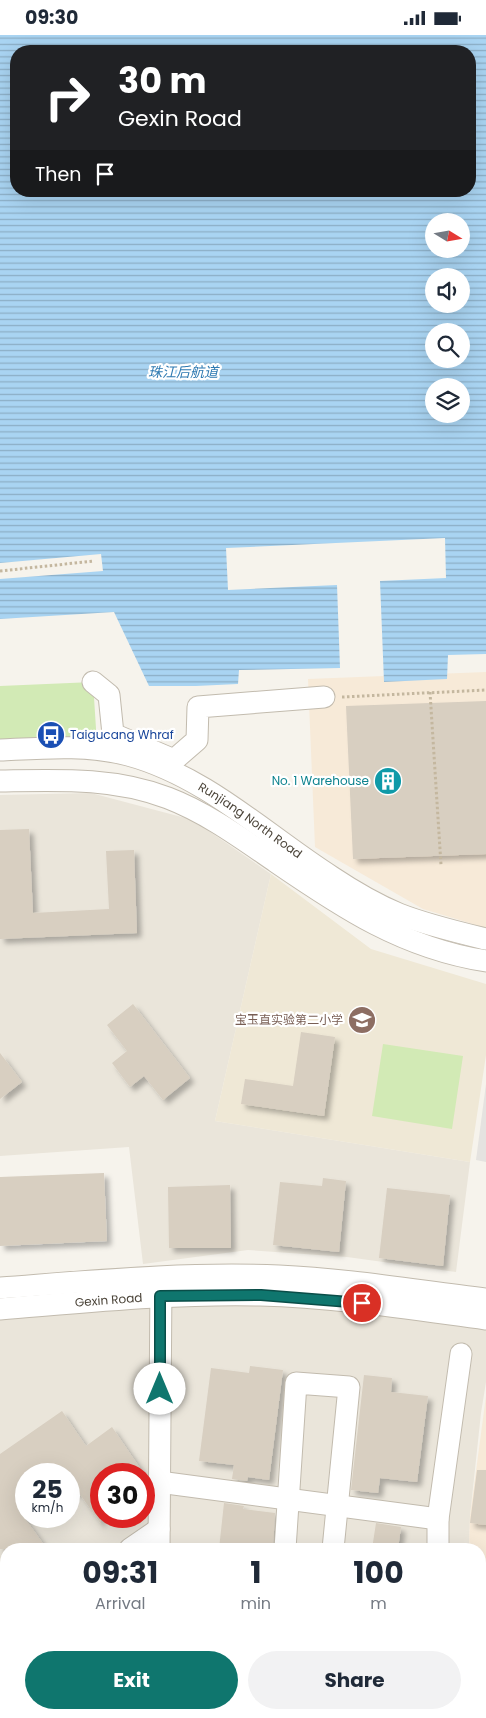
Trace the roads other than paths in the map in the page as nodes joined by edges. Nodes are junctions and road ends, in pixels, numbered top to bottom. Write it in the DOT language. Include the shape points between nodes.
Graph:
graph roads {
  1 [pos="93,682"];
  2 [pos="324,697"];
  3 [pos="0,751"];
  4 [pos="0,781"];
  5 [pos="486,939"];
  6 [pos="486,961"];
  7 [pos="160,1286"];
  8 [pos="0,1288"];
  9 [pos="486,1299"];
  10 [pos="0,1309"];
  11 [pos="486,1319"];
  12 [pos="461,1354"];
  13 [pos="159,1482"];
  14 [pos="288,1499"];
  15 [pos="337,1506"];
  16 [pos="438,1519"];
  17 [pos="159,1539"];
  18 [pos="285,1543"];
  19 [pos="334,1543"];
  20 [pos="438,1543"];
  1 -- 2 [label="street" via="109,695 113,734 174,760 197,741 198,707"];
  3 -- 5 [label="street, Runjiang North Road" via="88,747 129,755 168,769 220,798 331,877 369,899 416,920"];
  4 -- 6 [label="street, Runjiang North Road" via="109,783 167,798 227,829 372,923 418,943"];
  7 -- 8 [label="street, Gexin Road"];
  7 -- 9 [label="street, Gexin Road" via="225,1275 281,1276"];
  7 -- 10 [label="street, Gexin Road"];
  7 -- 11 [label="street, Gexin Road" via="307,1297"];
  7 -- 13 [label="street"];
  12 -- 16 [label="street"];
  13 -- 14 [label="street"];
  13 -- 17 [label="street"];
  14 -- 15 [label="street"];
  14 -- 15 [label="street" via="296,1383 349,1387"];
  14 -- 18 [label="street"];
  15 -- 16 [label="street"];
  15 -- 19 [label="street"];
  16 -- 20 [label="street"];
}
